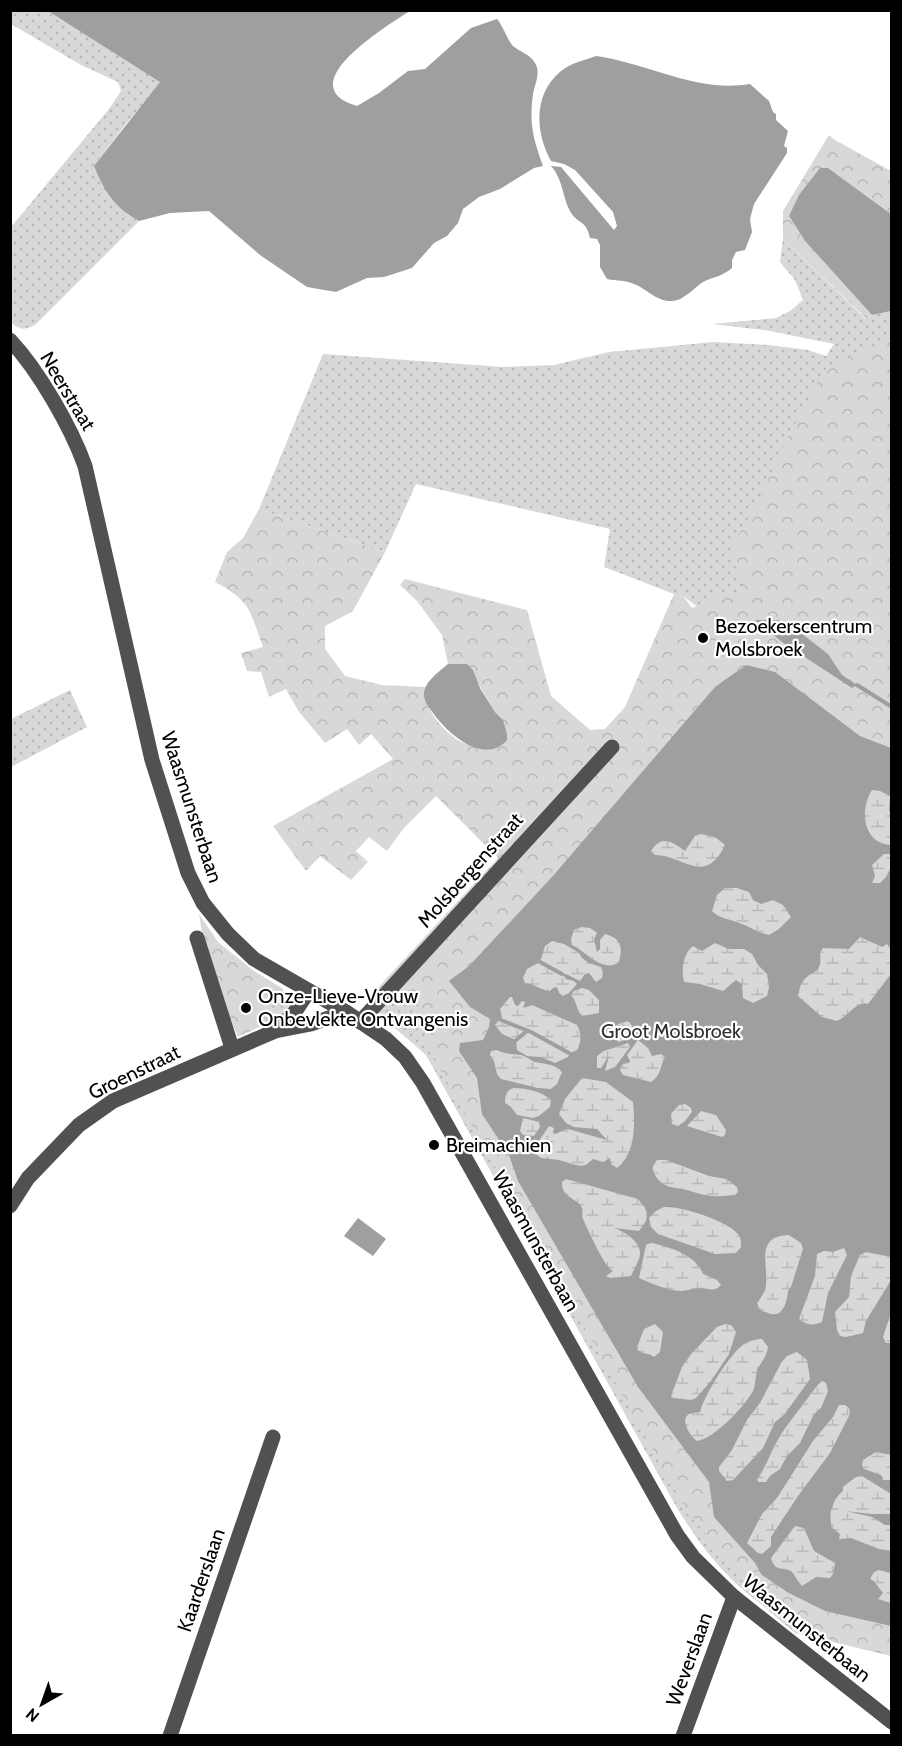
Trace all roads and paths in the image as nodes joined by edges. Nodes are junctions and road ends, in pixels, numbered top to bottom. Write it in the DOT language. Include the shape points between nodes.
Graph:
graph roads {
  1 [pos="10,340"];
  2 [pos="85,466"];
  3 [pos="612,747"];
  4 [pos="197,938"];
  5 [pos="309,991"];
  6 [pos="346,1012"];
  7 [pos="360,1022"];
  8 [pos="275,1031"];
  9 [pos="232,1048"];
  10 [pos="10,1206"];
  11 [pos="273,1437"];
  12 [pos="734,1597"];
  13 [pos="891,1722"];
  14 [pos="170,1736"];
  15 [pos="683,1736"];
  1 -- 2 [label="street, Neerstraat" via="52,399"];
  2 -- 5 [label="street, Waasmunsterbaan" via="152,760 188,873 203,903 228,934 254,958"];
  3 -- 7 [label="street, Molsbergenstraat"];
  4 -- 9 [label="street"];
  5 -- 6 [label="street, Waasmunsterbaan"];
  5 -- 8 [label="street, Groenstraat"];
  6 -- 7 [label="street, Waasmunsterbaan"];
  6 -- 8 [label="street, Groenstraat"];
  7 -- 12 [label="street, Waasmunsterbaan" via="405,1057 423,1083 677,1535 693,1557"];
  8 -- 9 [label="street, Groenstraat"];
  9 -- 10 [label="street, Groenstraat" via="113,1101 79,1125 28,1178"];
  11 -- 14 [label="street, Kaarderslaan"];
  12 -- 13 [label="street, Waasmunsterbaan"];
  12 -- 15 [label="street, Weverslaan"];
}
